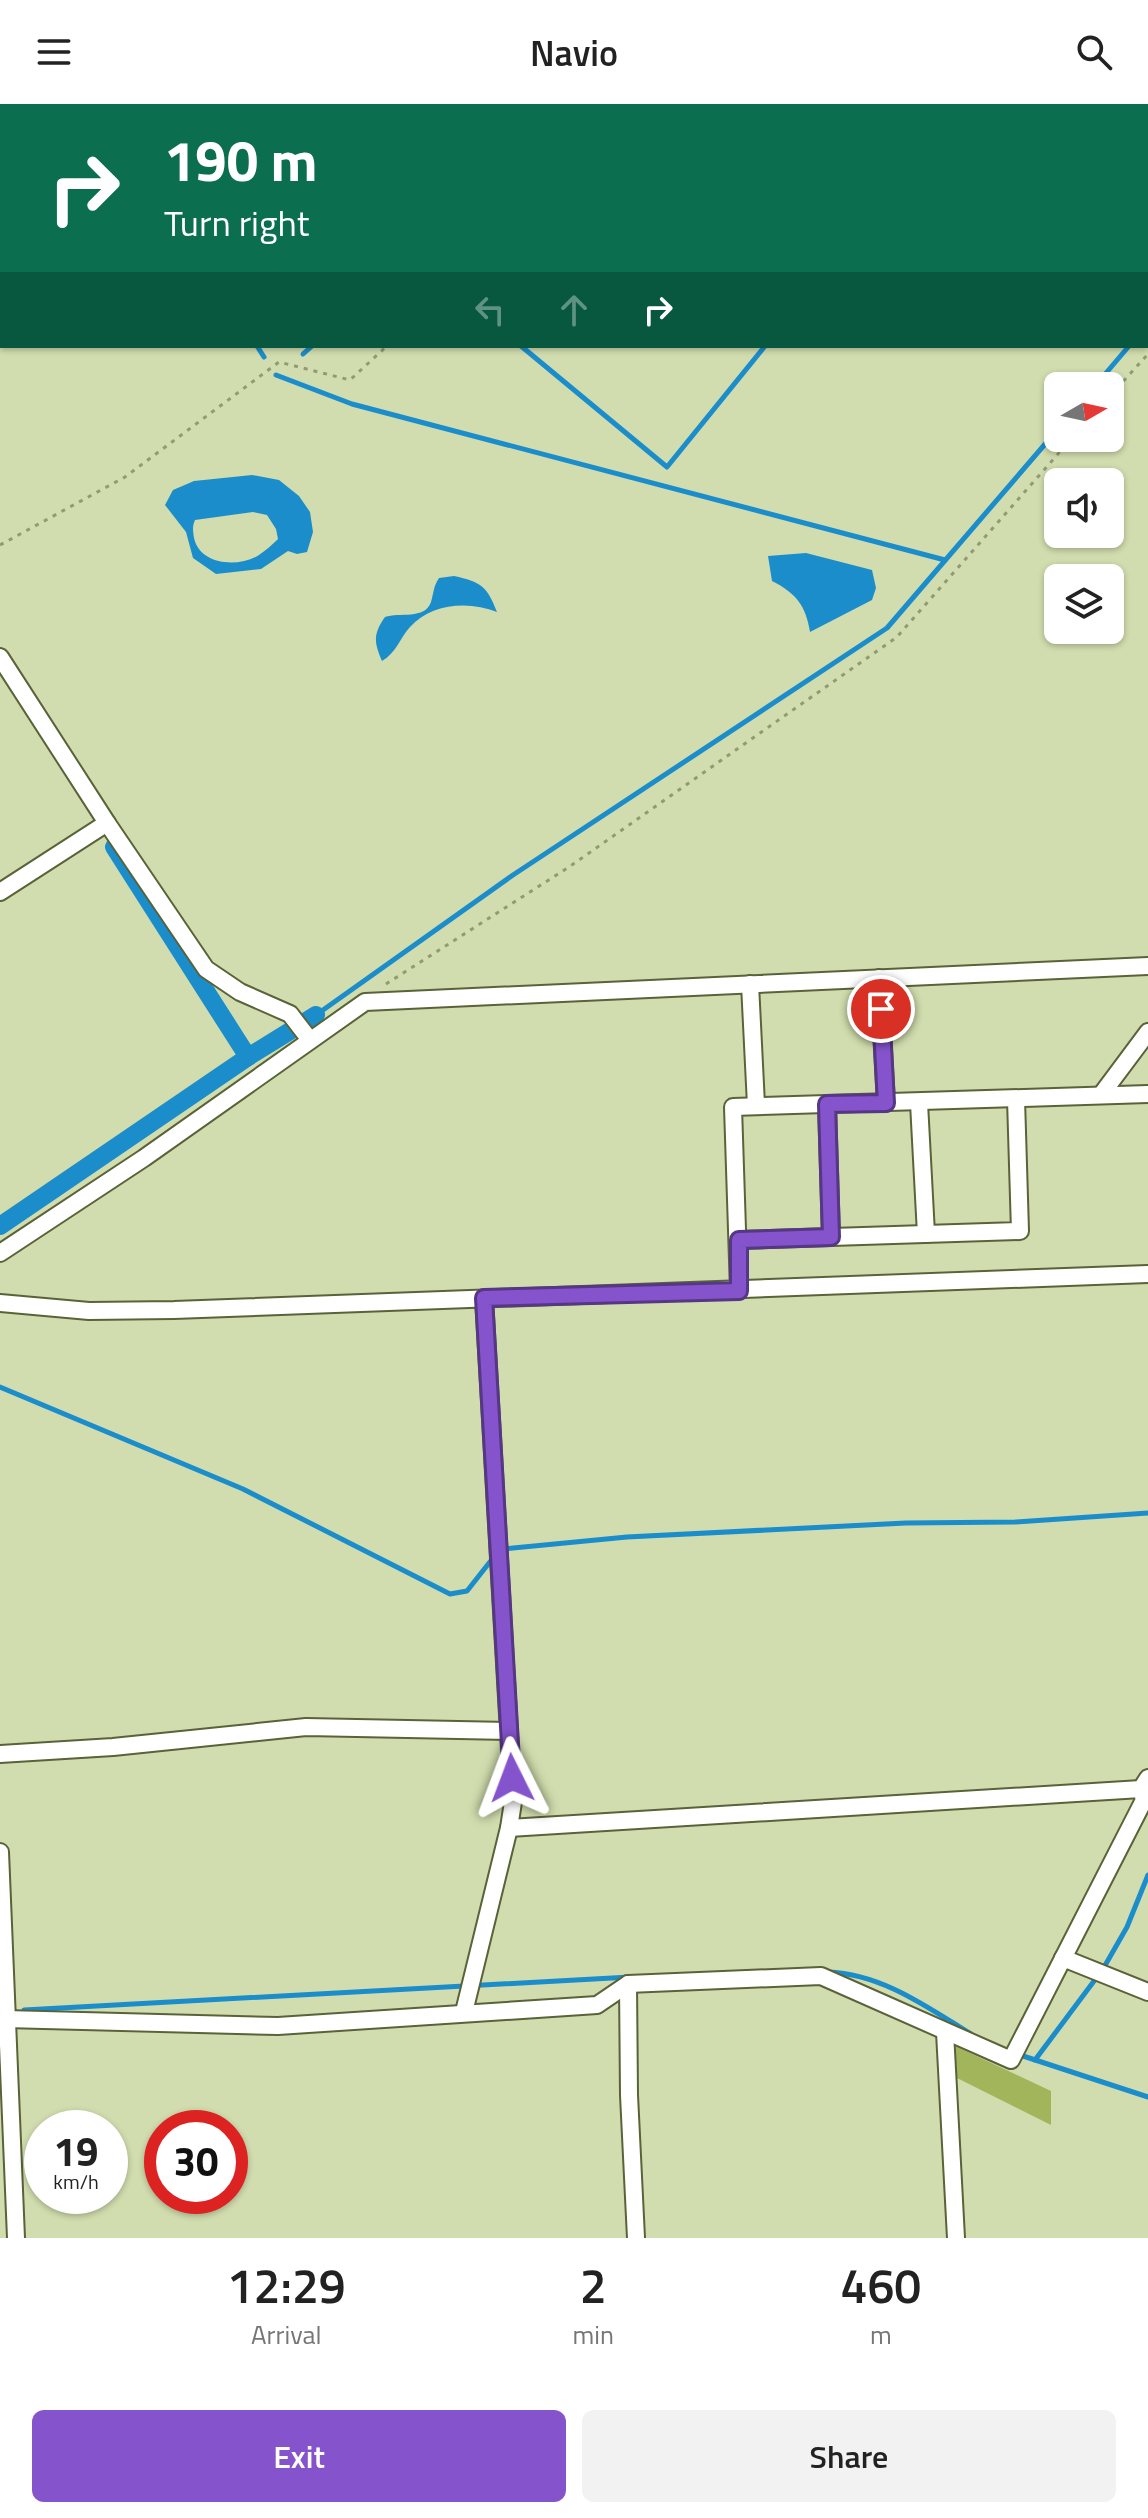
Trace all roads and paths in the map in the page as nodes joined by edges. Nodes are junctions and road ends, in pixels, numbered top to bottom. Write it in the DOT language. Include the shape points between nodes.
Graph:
graph roads {
  1 [pos="385,348"];
  2 [pos="1148,354"];
  3 [pos="1124,381"];
  4 [pos="1059,452"];
  5 [pos="0,545"];
  6 [pos="0,657"];
  7 [pos="107,823"];
  8 [pos="0,892"];
  9 [pos="1148,966"];
  10 [pos="879,978"];
  11 [pos="750,984"];
  12 [pos="365,1002"];
  13 [pos="1148,1032"];
  14 [pos="310,1040"];
  15 [pos="1148,1094"];
  16 [pos="1101,1095"];
  17 [pos="1016,1099"];
  18 [pos="886,1103"];
  19 [pos="919,1103"];
  20 [pos="827,1104"];
  21 [pos="756,1105"];
  22 [pos="926,1234"];
  23 [pos="831,1237"];
  24 [pos="739,1240"];
  25 [pos="0,1253"];
  26 [pos="1148,1274"];
  27 [pos="739,1291"];
  28 [pos="484,1298"];
  29 [pos="0,1303"];
  30 [pos="509,1731"];
  31 [pos="0,1754"];
  32 [pos="1145,1792"];
  33 [pos="509,1828"];
  34 [pos="0,1852"];
  35 [pos="1,1884"];
  36 [pos="1063,1958"];
  37 [pos="628,1984"];
  38 [pos="1148,1992"];
  39 [pos="464,2012"];
  40 [pos="5,2019"];
  41 [pos="945,2032"];
  42 [pos="16,2238"];
  43 [pos="636,2238"];
  44 [pos="956,2238"];
  1 -- 5 [label="path" via="350,380 279,362 125,477"];
  2 -- 3 [label="path"];
  4 -- 12 [label="path" via="897,637 569,867"];
  6 -- 7 [label="street"];
  7 -- 8 [label="street"];
  7 -- 14 [label="street" via="206,969 240,992 290,1014"];
  9 -- 10 [label="street"];
  10 -- 11 [label="street"];
  10 -- 18 [label="street"];
  11 -- 12 [label="street"];
  11 -- 21 [label="street"];
  12 -- 14 [label="street"];
  13 -- 16 [label="street"];
  14 -- 25 [label="street"];
  15 -- 16 [label="street"];
  16 -- 17 [label="street"];
  17 -- 19 [label="street"];
  17 -- 22 [label="street" via="1020,1231"];
  18 -- 19 [label="street"];
  18 -- 20 [label="street"];
  19 -- 22 [label="street"];
  20 -- 21 [label="street"];
  20 -- 23 [label="street"];
  21 -- 24 [label="street" via="733,1107"];
  22 -- 23 [label="street"];
  23 -- 24 [label="street"];
  24 -- 27 [label="street"];
  26 -- 27 [label="street"];
  27 -- 28 [label="street"];
  28 -- 29 [label="street" via="89,1311"];
  28 -- 30 [label="street"];
  30 -- 31 [label="street" via="306,1727"];
  30 -- 33 [label="street"];
  32 -- 33 [label="street"];
  32 -- 36 [label="street"];
  33 -- 39 [label="street"];
  34 -- 35 [label="street"];
  35 -- 40 [label="street"];
  36 -- 38 [label="street"];
  36 -- 41 [label="street" via="1011,2060"];
  37 -- 39 [label="street" via="597,2005"];
  37 -- 41 [label="street" via="821,1976"];
  37 -- 43 [label="street"];
  39 -- 40 [label="street" via="278,2026"];
  40 -- 42 [label="street"];
  41 -- 44 [label="street"];
}
